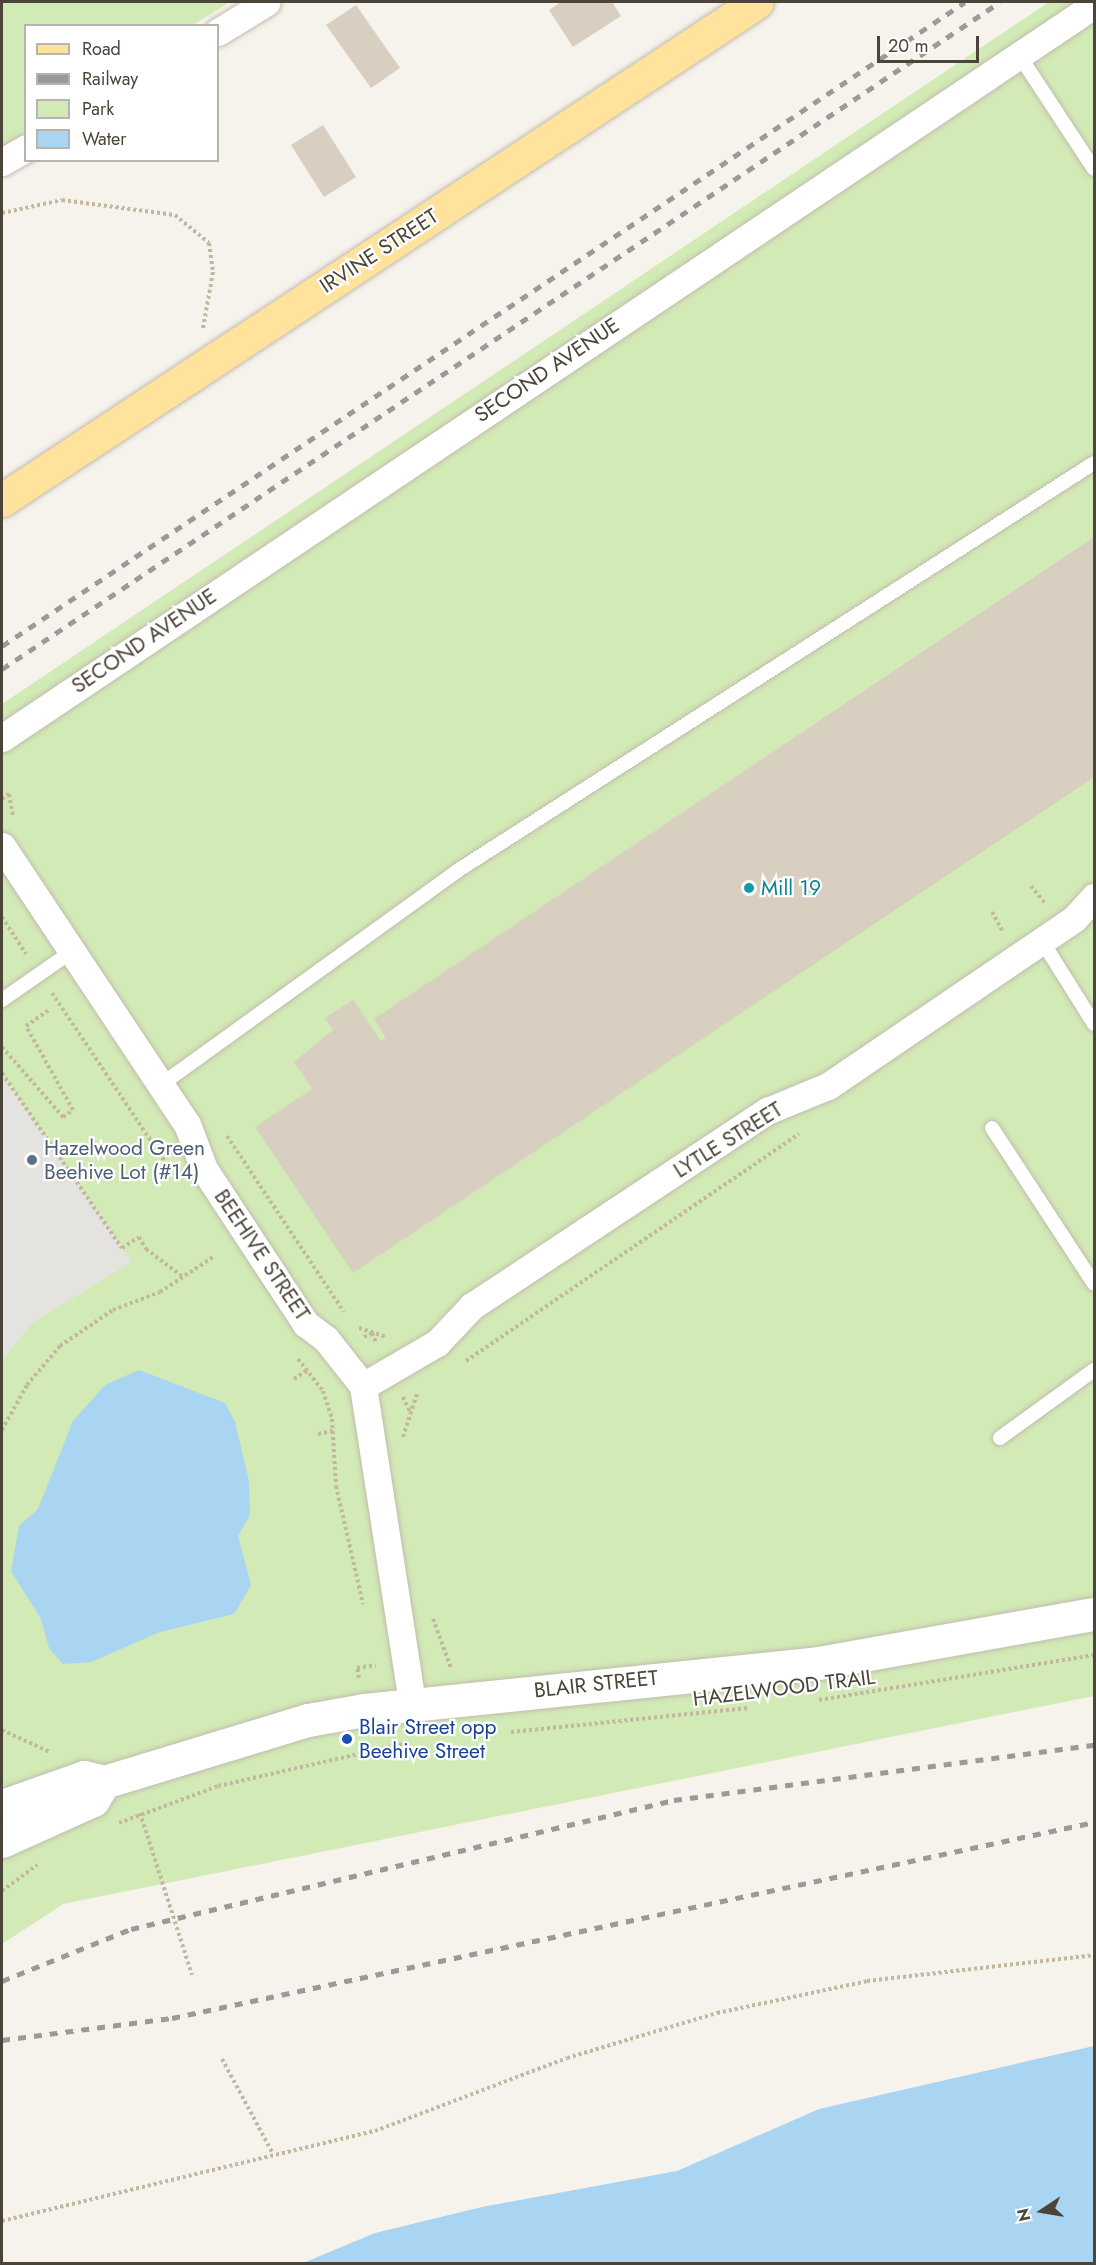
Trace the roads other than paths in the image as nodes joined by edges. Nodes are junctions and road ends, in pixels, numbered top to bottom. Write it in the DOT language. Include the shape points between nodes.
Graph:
graph roads {
  1 [pos="267,2"];
  2 [pos="757,2"];
  3 [pos="1095,5"];
  4 [pos="219,31"];
  5 [pos="1019,55"];
  6 [pos="24,149"];
  7 [pos="2,162"];
  8 [pos="1095,169"];
  9 [pos="1095,463"];
  10 [pos="2,500"];
  11 [pos="2,738"];
  12 [pos="9,837"];
  13 [pos="1095,897"];
  14 [pos="1042,940"];
  15 [pos="72,952"];
  16 [pos="2,1000"];
  17 [pos="1095,1024"];
  18 [pos="162,1084"];
  19 [pos="992,1128"];
  20 [pos="1095,1284"];
  21 [pos="1095,1370"];
  22 [pos="363,1386"];
  23 [pos="1000,1438"];
  24 [pos="1095,1614"];
  25 [pos="412,1701"];
  26 [pos="116,1778"];
  27 [pos="2,1806"];
  28 [pos="2,1841"];
  1 -- 4 [label="street"];
  2 -- 10 [label="main road, IRVINE STREET"];
  3 -- 5 [label="street, SECOND AVENUE"];
  5 -- 8 [label="lane"];
  5 -- 11 [label="street, SECOND AVENUE"];
  6 -- 7 [label="street"];
  9 -- 18 [label="lane" via="457,871"];
  12 -- 15 [label="street, BEEHIVE STREET"];
  13 -- 14 [label="street, LYTLE STREET"];
  14 -- 17 [label="lane"];
  14 -- 22 [label="street, LYTLE STREET" via="828,1086 767,1111 472,1306 437,1343"];
  15 -- 16 [label="lane"];
  15 -- 18 [label="street, BEEHIVE STREET"];
  18 -- 22 [label="street, BEEHIVE STREET" via="187,1124 204,1169 306,1324 326,1339"];
  19 -- 20 [label="lane"];
  21 -- 23 [label="lane"];
  22 -- 25 [label="street, BEEHIVE STREET"];
  24 -- 25 [label="street, BLAIR STREET" via="812,1664"];
  25 -- 26 [label="street, BLAIR STREET" via="308,1720"];
  26 -- 27 [label="street, BLAIR STREET" via="84,1777"];
  26 -- 28 [label="street" via="93,1800"];
}
